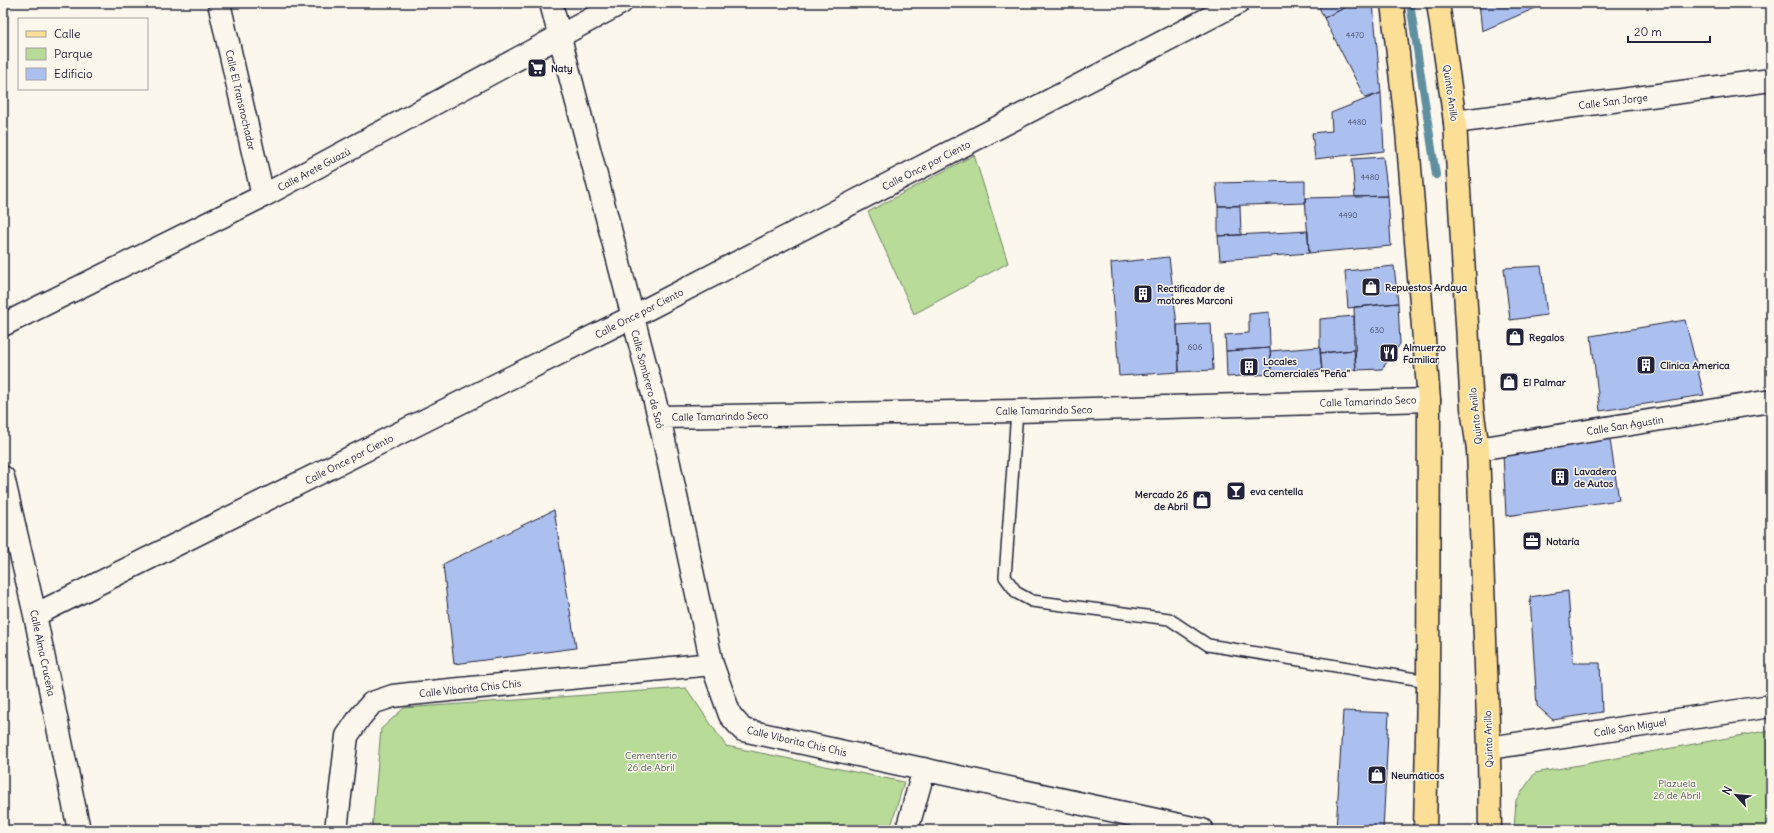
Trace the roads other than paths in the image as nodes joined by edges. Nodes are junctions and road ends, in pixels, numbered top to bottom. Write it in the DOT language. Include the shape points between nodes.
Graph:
graph roads {
  1 [pos="219,3"];
  2 [pos="551,3"];
  3 [pos="621,3"];
  4 [pos="1238,3"];
  5 [pos="1392,3"];
  6 [pos="1438,3"];
  7 [pos="559,36"];
  8 [pos="1771,80"];
  9 [pos="1455,122"];
  10 [pos="263,196"];
  11 [pos="632,317"];
  12 [pos="3,325"];
  13 [pos="1429,400"];
  14 [pos="1771,401"];
  15 [pos="1018,411"];
  16 [pos="659,417"];
  17 [pos="1478,449"];
  18 [pos="3,477"];
  19 [pos="35,615"];
  20 [pos="712,664"];
  21 [pos="1428,681"];
  22 [pos="1771,706"];
  23 [pos="1489,748"];
  24 [pos="924,769"];
  25 [pos="79,830"];
  26 [pos="336,830"];
  27 [pos="907,830"];
  28 [pos="1202,830"];
  29 [pos="1425,830"];
  30 [pos="1490,830"];
  1 -- 10 [label="street, Calle El Transnochador"];
  2 -- 7 [label="street, Calle Sombrero de Saó"];
  3 -- 7 [label="street, Calle Arete Guazú"];
  4 -- 11 [label="street, Calle Once por Ciento"];
  5 -- 13 [label="main road" via="1407,131"];
  6 -- 9 [label="main road, Quinto Anillo"];
  7 -- 10 [label="street, Calle Arete Guazú"];
  7 -- 11 [label="street, Calle Sombrero de Saó"];
  8 -- 9 [label="street, Calle San Jorge"];
  9 -- 17 [label="main road, Quinto Anillo" via="1472,408"];
  10 -- 12 [label="street, Calle Arete Guazú"];
  11 -- 16 [label="street, Calle Sombrero de Saó"];
  11 -- 19 [label="street, Calle Once por Ciento"];
  13 -- 15 [label="street, Calle Tamarindo Seco"];
  13 -- 21 [label="main road"];
  14 -- 17 [label="street, Calle San Agustin"];
  15 -- 16 [label="street, Calle Tamarindo Seco"];
  15 -- 21 [label="lane" via="1005,577 1017,593 1032,601 1169,619 1208,645"];
  16 -- 20 [label="street, Calle Sombrero de Saó"];
  17 -- 23 [label="main road, Quinto Anillo"];
  18 -- 19 [label="street, Calle Alma Cruceña"];
  19 -- 25 [label="street, Calle Alma Cruceña"];
  20 -- 24 [label="street, Calle Viborita Chis Chis" via="730,715 743,730"];
  20 -- 26 [label="street, Calle Viborita Chis Chis" via="393,696 372,704 347,736"];
  21 -- 29 [label="main road"];
  22 -- 23 [label="street, Calle San Miguel"];
  23 -- 30 [label="main road, Quinto Anillo"];
  24 -- 27 [label="street"];
  24 -- 28 [label="street, Calle Viborita Chis Chis"];
}
